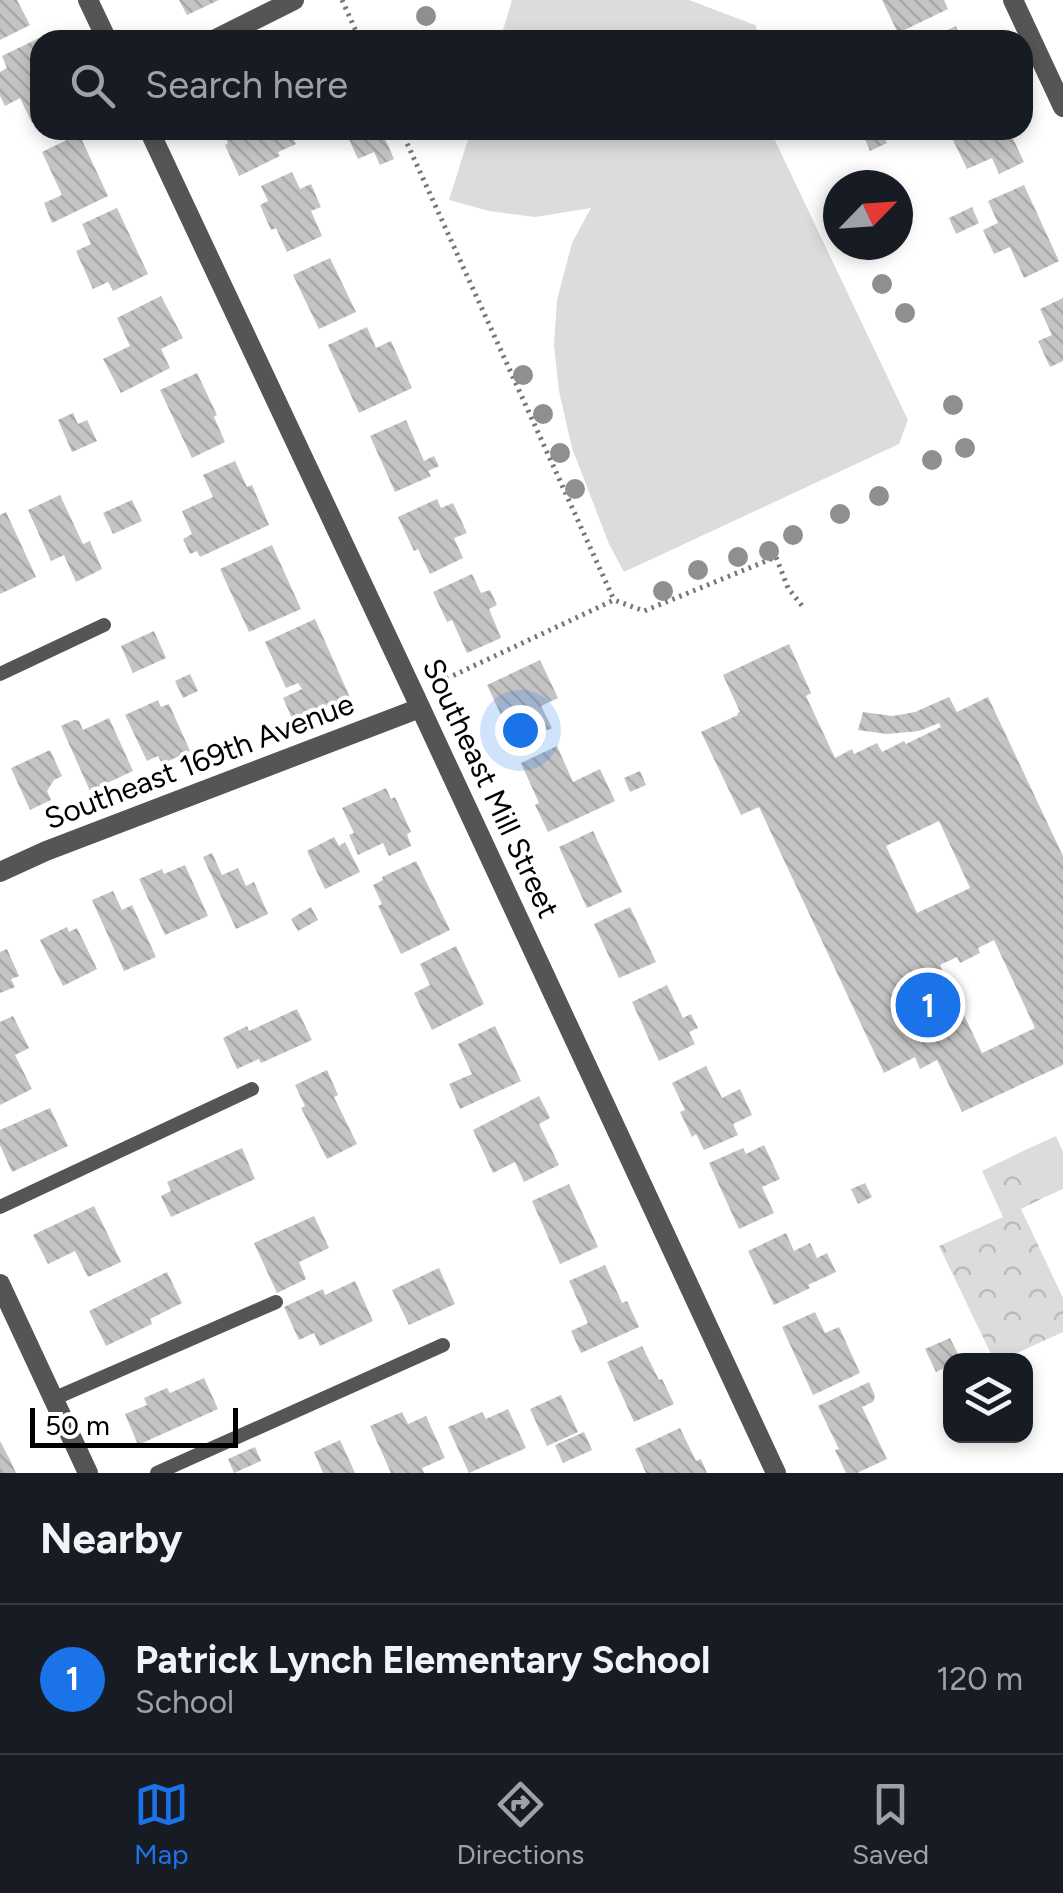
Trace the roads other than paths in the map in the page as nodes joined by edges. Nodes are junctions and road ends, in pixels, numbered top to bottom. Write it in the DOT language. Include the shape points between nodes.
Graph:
graph roads {
  1 [pos="88,0"];
  2 [pos="294,0"];
  3 [pos="1013,0"];
  4 [pos="102,30"];
  5 [pos="234,30"];
  6 [pos="1027,30"];
  7 [pos="1033,43"];
  8 [pos="1063,108"];
  9 [pos="154,140"];
  10 [pos="104,625"];
  11 [pos="0,674"];
  12 [pos="417,701"];
  13 [pos="0,872"];
  14 [pos="252,1089"];
  15 [pos="0,1207"];
  16 [pos="0,1284"];
  17 [pos="276,1302"];
  18 [pos="443,1345"];
  19 [pos="54,1399"];
  20 [pos="88,1473"];
  21 [pos="158,1473"];
  22 [pos="776,1473"];
  1 -- 4 [label="street"];
  2 -- 5 [label="street"];
  3 -- 6 [label="street"];
  7 -- 8 [label="street"];
  9 -- 12 [label="street, Southeast Mill Street"];
  10 -- 11 [label="lane"];
  12 -- 13 [label="street, Southeast 169th Avenue"];
  12 -- 22 [label="street, Southeast Mill Street"];
  14 -- 15 [label="lane"];
  16 -- 19 [label="street"];
  17 -- 19 [label="lane"];
  18 -- 21 [label="lane"];
  19 -- 20 [label="street"];
}
